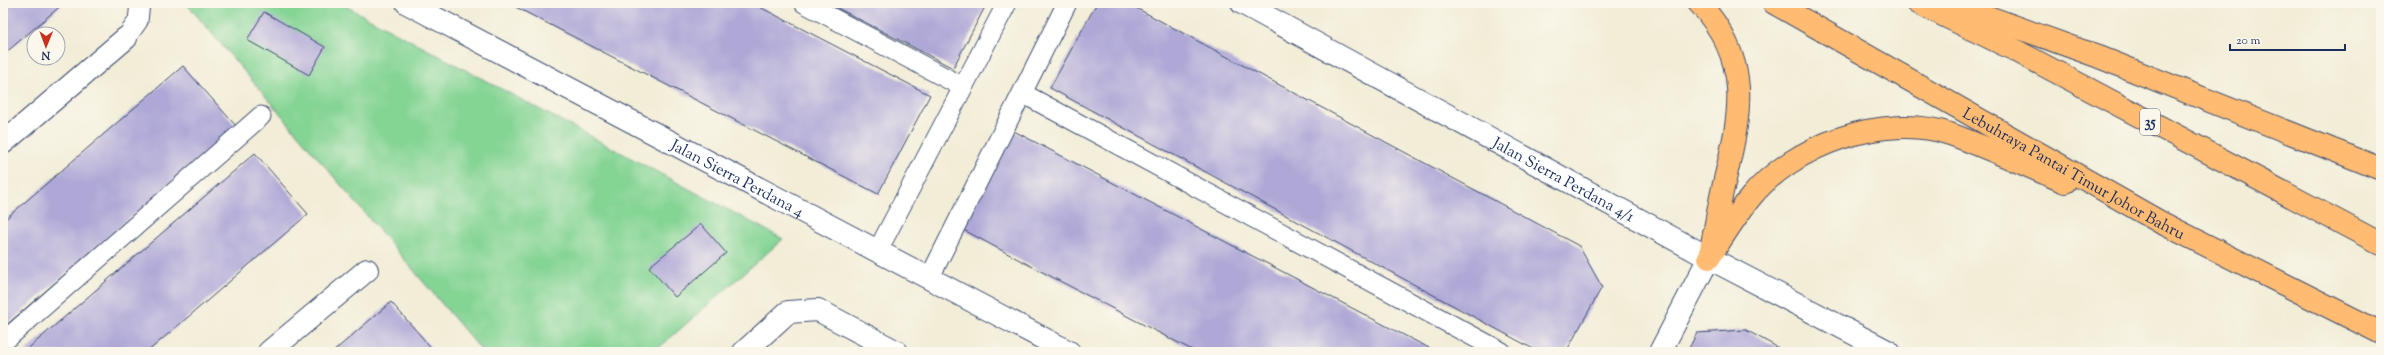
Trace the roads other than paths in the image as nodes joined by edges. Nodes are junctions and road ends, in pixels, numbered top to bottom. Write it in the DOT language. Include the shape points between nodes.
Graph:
graph roads {
  1 [pos="140,3"];
  2 [pos="407,3"];
  3 [pos="804,3"];
  4 [pos="1007,3"];
  5 [pos="1068,3"];
  6 [pos="1242,3"];
  7 [pos="1699,3"];
  8 [pos="1774,3"];
  9 [pos="1918,3"];
  10 [pos="1950,3"];
  11 [pos="126,38"];
  12 [pos="963,87"];
  13 [pos="1022,93"];
  14 [pos="261,116"];
  15 [pos="3,143"];
  16 [pos="2381,169"];
  17 [pos="2160,222"];
  18 [pos="2381,244"];
  19 [pos="877,252"];
  20 [pos="1709,258"];
  21 [pos="367,270"];
  22 [pos="930,277"];
  23 [pos="2381,333"];
  24 [pos="3,342"];
  25 [pos="269,352"];
  26 [pos="744,352"];
  27 [pos="897,352"];
  28 [pos="1070,352"];
  29 [pos="1502,352"];
  30 [pos="1660,352"];
  31 [pos="1889,352"];
  1 -- 11 [label="lane" via="138,21"];
  2 -- 19 [label="street, Jalan Sierra Perdana 4"];
  3 -- 12 [label="lane"];
  4 -- 12 [label="lane"];
  5 -- 13 [label="lane"];
  6 -- 20 [label="street, Jalan Sierra Perdana 4/1"];
  7 -- 20 [label="highway" via="1725,39 1735,66 1739,96 1738,120"];
  8 -- 17 [label="highway, Lebuhraya Pantai Timur Johor Bahru"];
  9 -- 18 [label="highway, 35" via="2011,48"];
  10 -- 16 [label="highway" via="2099,58"];
  11 -- 15 [label="street"];
  12 -- 19 [label="lane"];
  13 -- 22 [label="lane"];
  13 -- 29 [label="lane"];
  14 -- 24 [label="lane"];
  17 -- 20 [label="highway" via="1949,134 1920,129 1890,128 1849,135 1810,150 1777,171 1750,198"];
  17 -- 23 [label="highway, Lebuhraya Pantai Timur Johor Bahru"];
  19 -- 22 [label="street, Jalan Sierra Perdana 4"];
  20 -- 30 [label="street"];
  20 -- 31 [label="street, Jalan Sierra Perdana 4/1"];
  21 -- 25 [label="street"];
  22 -- 28 [label="street, Jalan Sierra Perdana 4"];
  26 -- 27 [label="street" via="788,312 818,310"];
}
